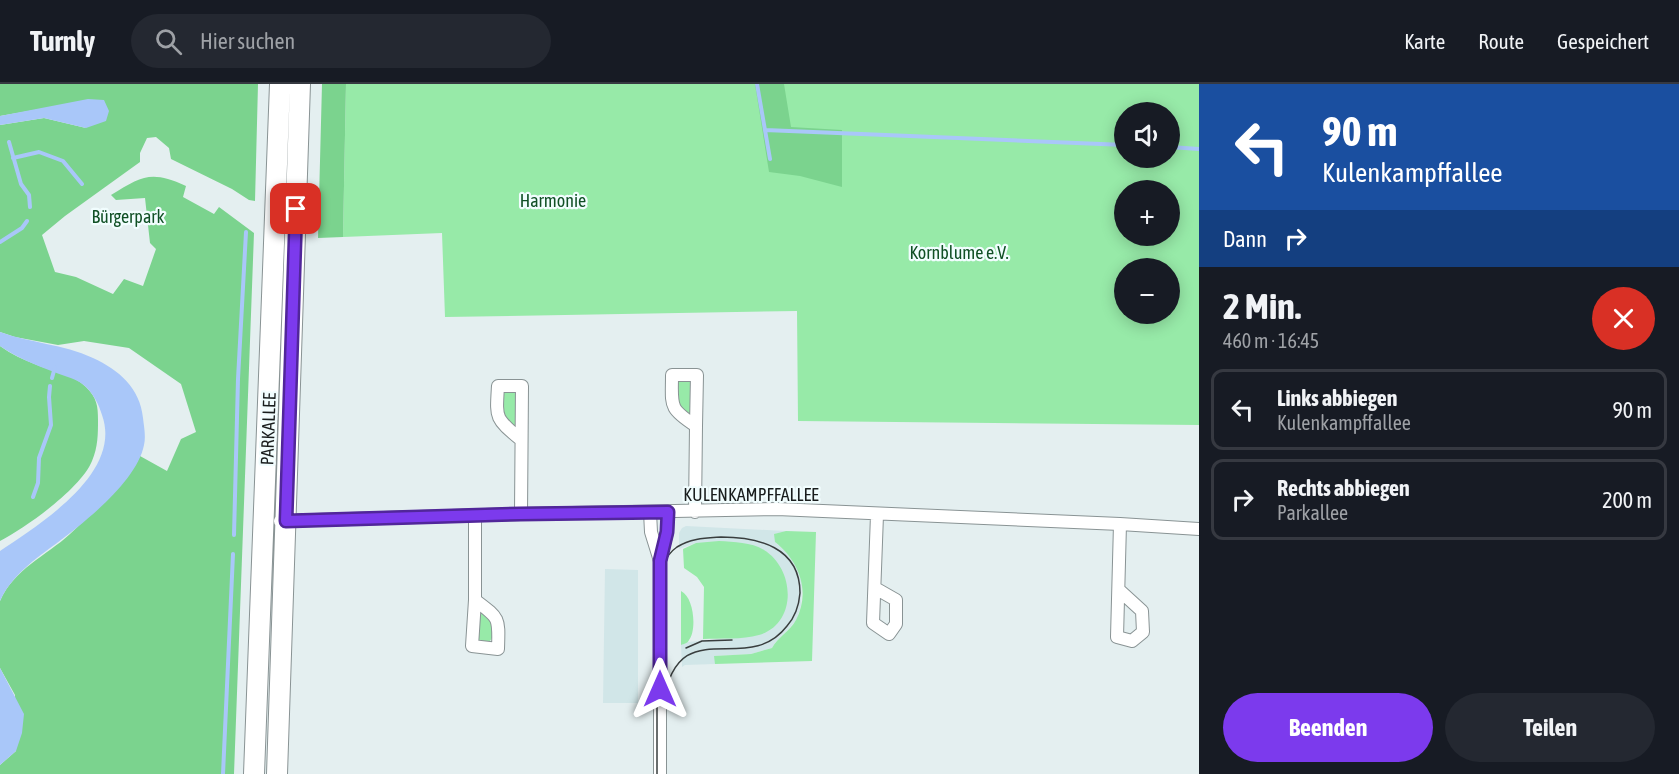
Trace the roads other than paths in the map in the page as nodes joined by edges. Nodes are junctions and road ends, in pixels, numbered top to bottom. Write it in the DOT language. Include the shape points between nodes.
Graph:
graph roads {
  1 [pos="280,84"];
  2 [pos="300,84"];
  3 [pos="696,426"];
  4 [pos="520,439"];
  5 [pos="651,512"];
  6 [pos="668,512"];
  7 [pos="695,512"];
  8 [pos="520,514"];
  9 [pos="475,515"];
  10 [pos="877,515"];
  11 [pos="264,520"];
  12 [pos="286,521"];
  13 [pos="1120,524"];
  14 [pos="1199,529"];
  15 [pos="660,561"];
  16 [pos="875,588"];
  17 [pos="1119,590"];
  18 [pos="475,600"];
  19 [pos="254,774"];
  20 [pos="277,774"];
  21 [pos="660,774"];
  1 -- 11 [label="main road, PARKALLEE"];
  2 -- 12 [label="main road, PARKALLEE"];
  3 -- 7 [label="street"];
  4 -- 8 [label="street"];
  5 -- 6 [label="street, KULENKAMPFFALLEE"];
  5 -- 8 [label="street, KULENKAMPFFALLEE"];
  5 -- 15 [label="street" via="651,532"];
  6 -- 7 [label="street, KULENKAMPFFALLEE"];
  6 -- 15 [label="street"];
  7 -- 10 [label="street, KULENKAMPFFALLEE" via="777,509"];
  8 -- 9 [label="street, KULENKAMPFFALLEE"];
  9 -- 12 [label="street, KULENKAMPFFALLEE"];
  9 -- 18 [label="street"];
  10 -- 13 [label="street, KULENKAMPFFALLEE"];
  10 -- 16 [label="street"];
  11 -- 12 [label="street, KULENKAMPFFALLEE"];
  11 -- 19 [label="main road, PARKALLEE"];
  12 -- 20 [label="main road, PARKALLEE"];
  13 -- 14 [label="street, KULENKAMPFFALLEE"];
  13 -- 17 [label="street"];
  15 -- 21 [label="street"];
}
